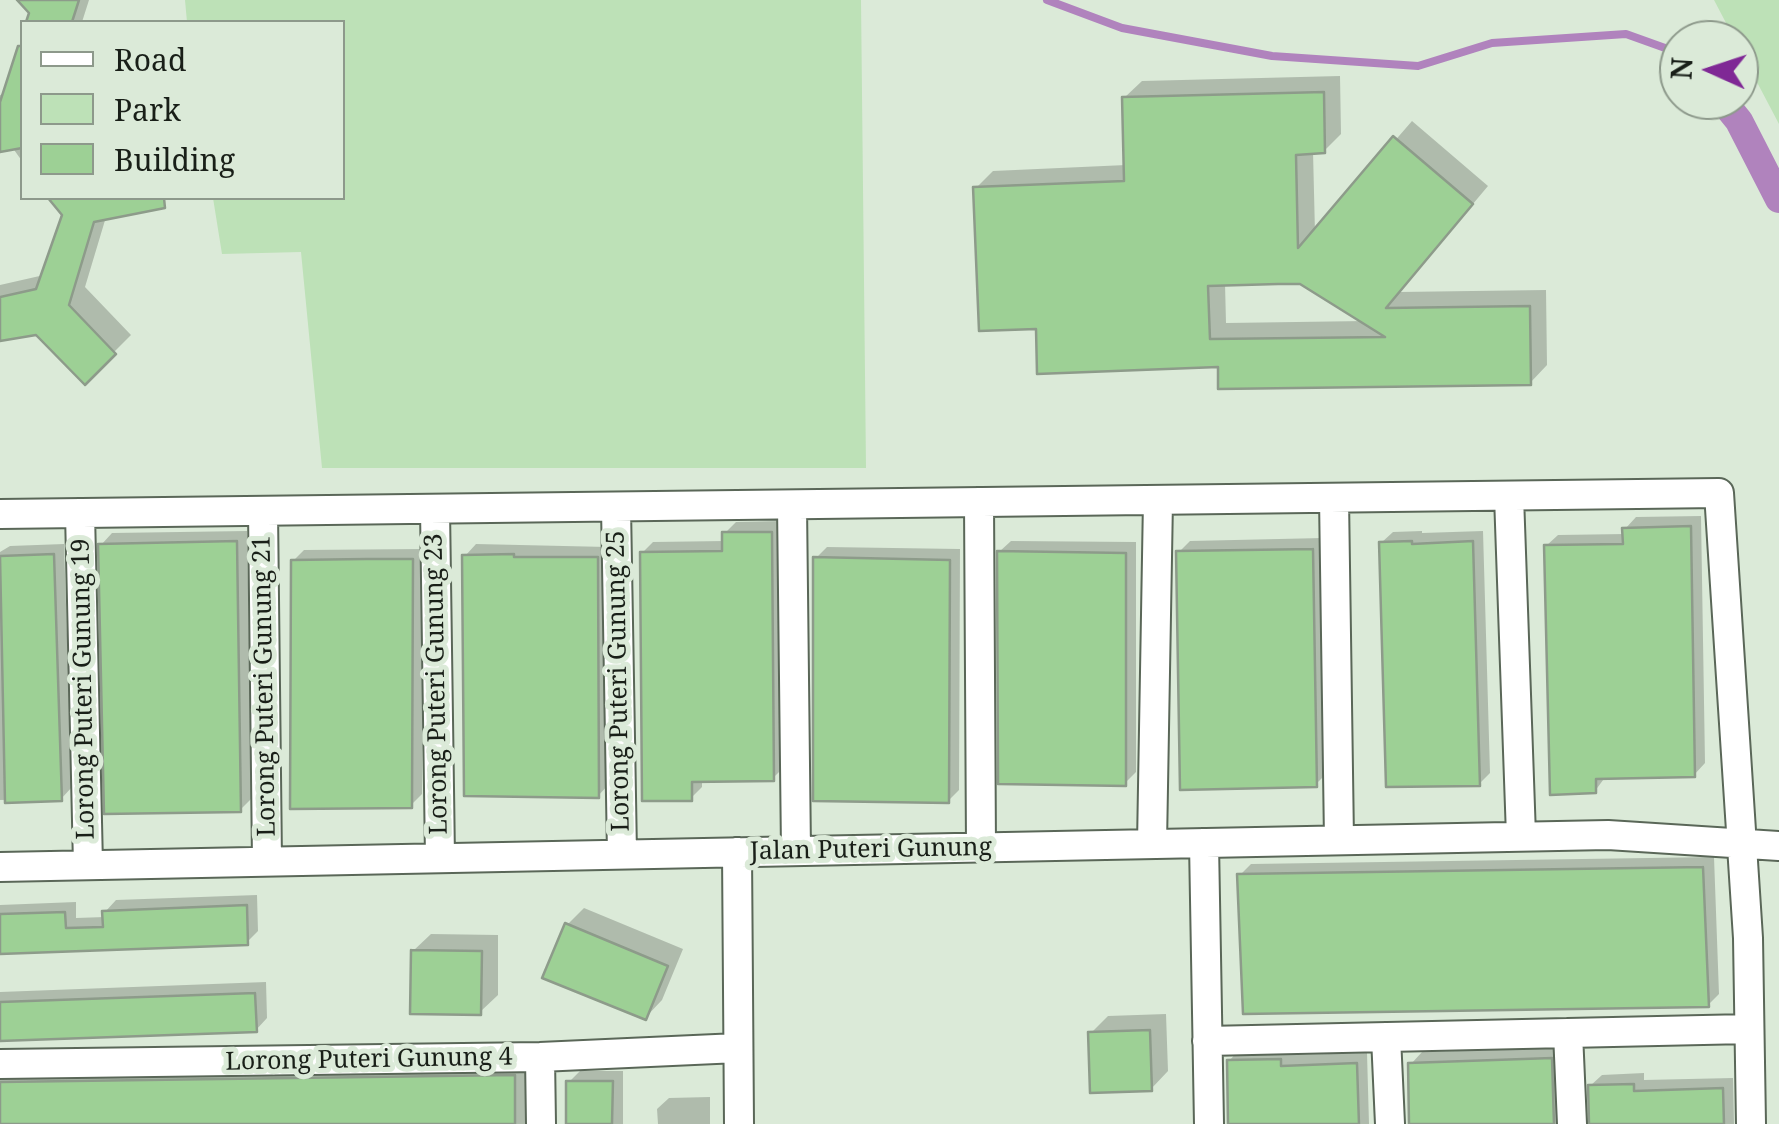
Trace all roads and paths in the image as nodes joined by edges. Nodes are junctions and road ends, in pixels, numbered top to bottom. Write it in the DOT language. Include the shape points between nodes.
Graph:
graph roads {
  1 [pos="1509,496"];
  2 [pos="1334,498"];
  3 [pos="1158,500"];
  4 [pos="979,502"];
  5 [pos="792,505"];
  6 [pos="616,507"];
  7 [pos="435,509"];
  8 [pos="263,511"];
  9 [pos="80,513"];
  10 [pos="0,514"];
  11 [pos="1521,836"];
  12 [pos="1339,840"];
  13 [pos="1204,843"];
  14 [pos="1742,843"];
  15 [pos="1152,844"];
  16 [pos="1776,846"];
  17 [pos="981,848"];
  18 [pos="796,851"];
  19 [pos="737,852"];
  20 [pos="622,854"];
  21 [pos="440,858"];
  22 [pos="267,862"];
  23 [pos="88,865"];
  24 [pos="0,867"];
  25 [pos="1748,1030"];
  26 [pos="1568,1033"];
  27 [pos="1386,1037"];
  28 [pos="1207,1041"];
  29 [pos="738,1048"];
  30 [pos="540,1057"];
  31 [pos="0,1064"];
  32 [pos="542,1124"];
  33 [pos="739,1124"];
  34 [pos="1208,1124"];
  35 [pos="1390,1124"];
  36 [pos="1572,1124"];
  37 [pos="1751,1124"];
  1 -- 2 [label="street"];
  1 -- 11 [label="street"];
  1 -- 14 [label="street" via="1718,493"];
  2 -- 3 [label="street"];
  2 -- 12 [label="street"];
  3 -- 4 [label="street"];
  3 -- 15 [label="street"];
  4 -- 5 [label="street"];
  4 -- 17 [label="street"];
  5 -- 6 [label="street"];
  5 -- 18 [label="street"];
  6 -- 7 [label="street"];
  6 -- 20 [label="street, Lorong Puteri Gunung 25"];
  7 -- 8 [label="street"];
  7 -- 21 [label="street, Lorong Puteri Gunung 23"];
  8 -- 9 [label="street"];
  8 -- 22 [label="street, Lorong Puteri Gunung 21"];
  9 -- 10 [label="street"];
  9 -- 23 [label="street, Lorong Puteri Gunung 19"];
  11 -- 12 [label="street, Jalan Puteri Gunung"];
  11 -- 14 [label="street, Jalan Puteri Gunung"];
  12 -- 13 [label="street, Jalan Puteri Gunung"];
  13 -- 15 [label="street, Jalan Puteri Gunung"];
  13 -- 28 [label="street"];
  14 -- 16 [label="street, Jalan Puteri Gunung"];
  14 -- 25 [label="street"];
  15 -- 17 [label="street, Jalan Puteri Gunung"];
  17 -- 18 [label="street, Jalan Puteri Gunung"];
  18 -- 19 [label="street, Jalan Puteri Gunung"];
  19 -- 20 [label="street, Jalan Puteri Gunung"];
  19 -- 29 [label="street"];
  20 -- 21 [label="street, Jalan Puteri Gunung"];
  21 -- 22 [label="street, Jalan Puteri Gunung"];
  22 -- 23 [label="street, Jalan Puteri Gunung"];
  23 -- 24 [label="street, Jalan Puteri Gunung"];
  25 -- 26 [label="street"];
  25 -- 37 [label="street"];
  26 -- 27 [label="street"];
  26 -- 36 [label="street"];
  27 -- 28 [label="street"];
  27 -- 35 [label="street"];
  28 -- 34 [label="street"];
  29 -- 30 [label="street, Lorong Puteri Gunung 4"];
  29 -- 33 [label="street"];
  30 -- 31 [label="street, Lorong Puteri Gunung 4"];
  30 -- 32 [label="street"];
}
